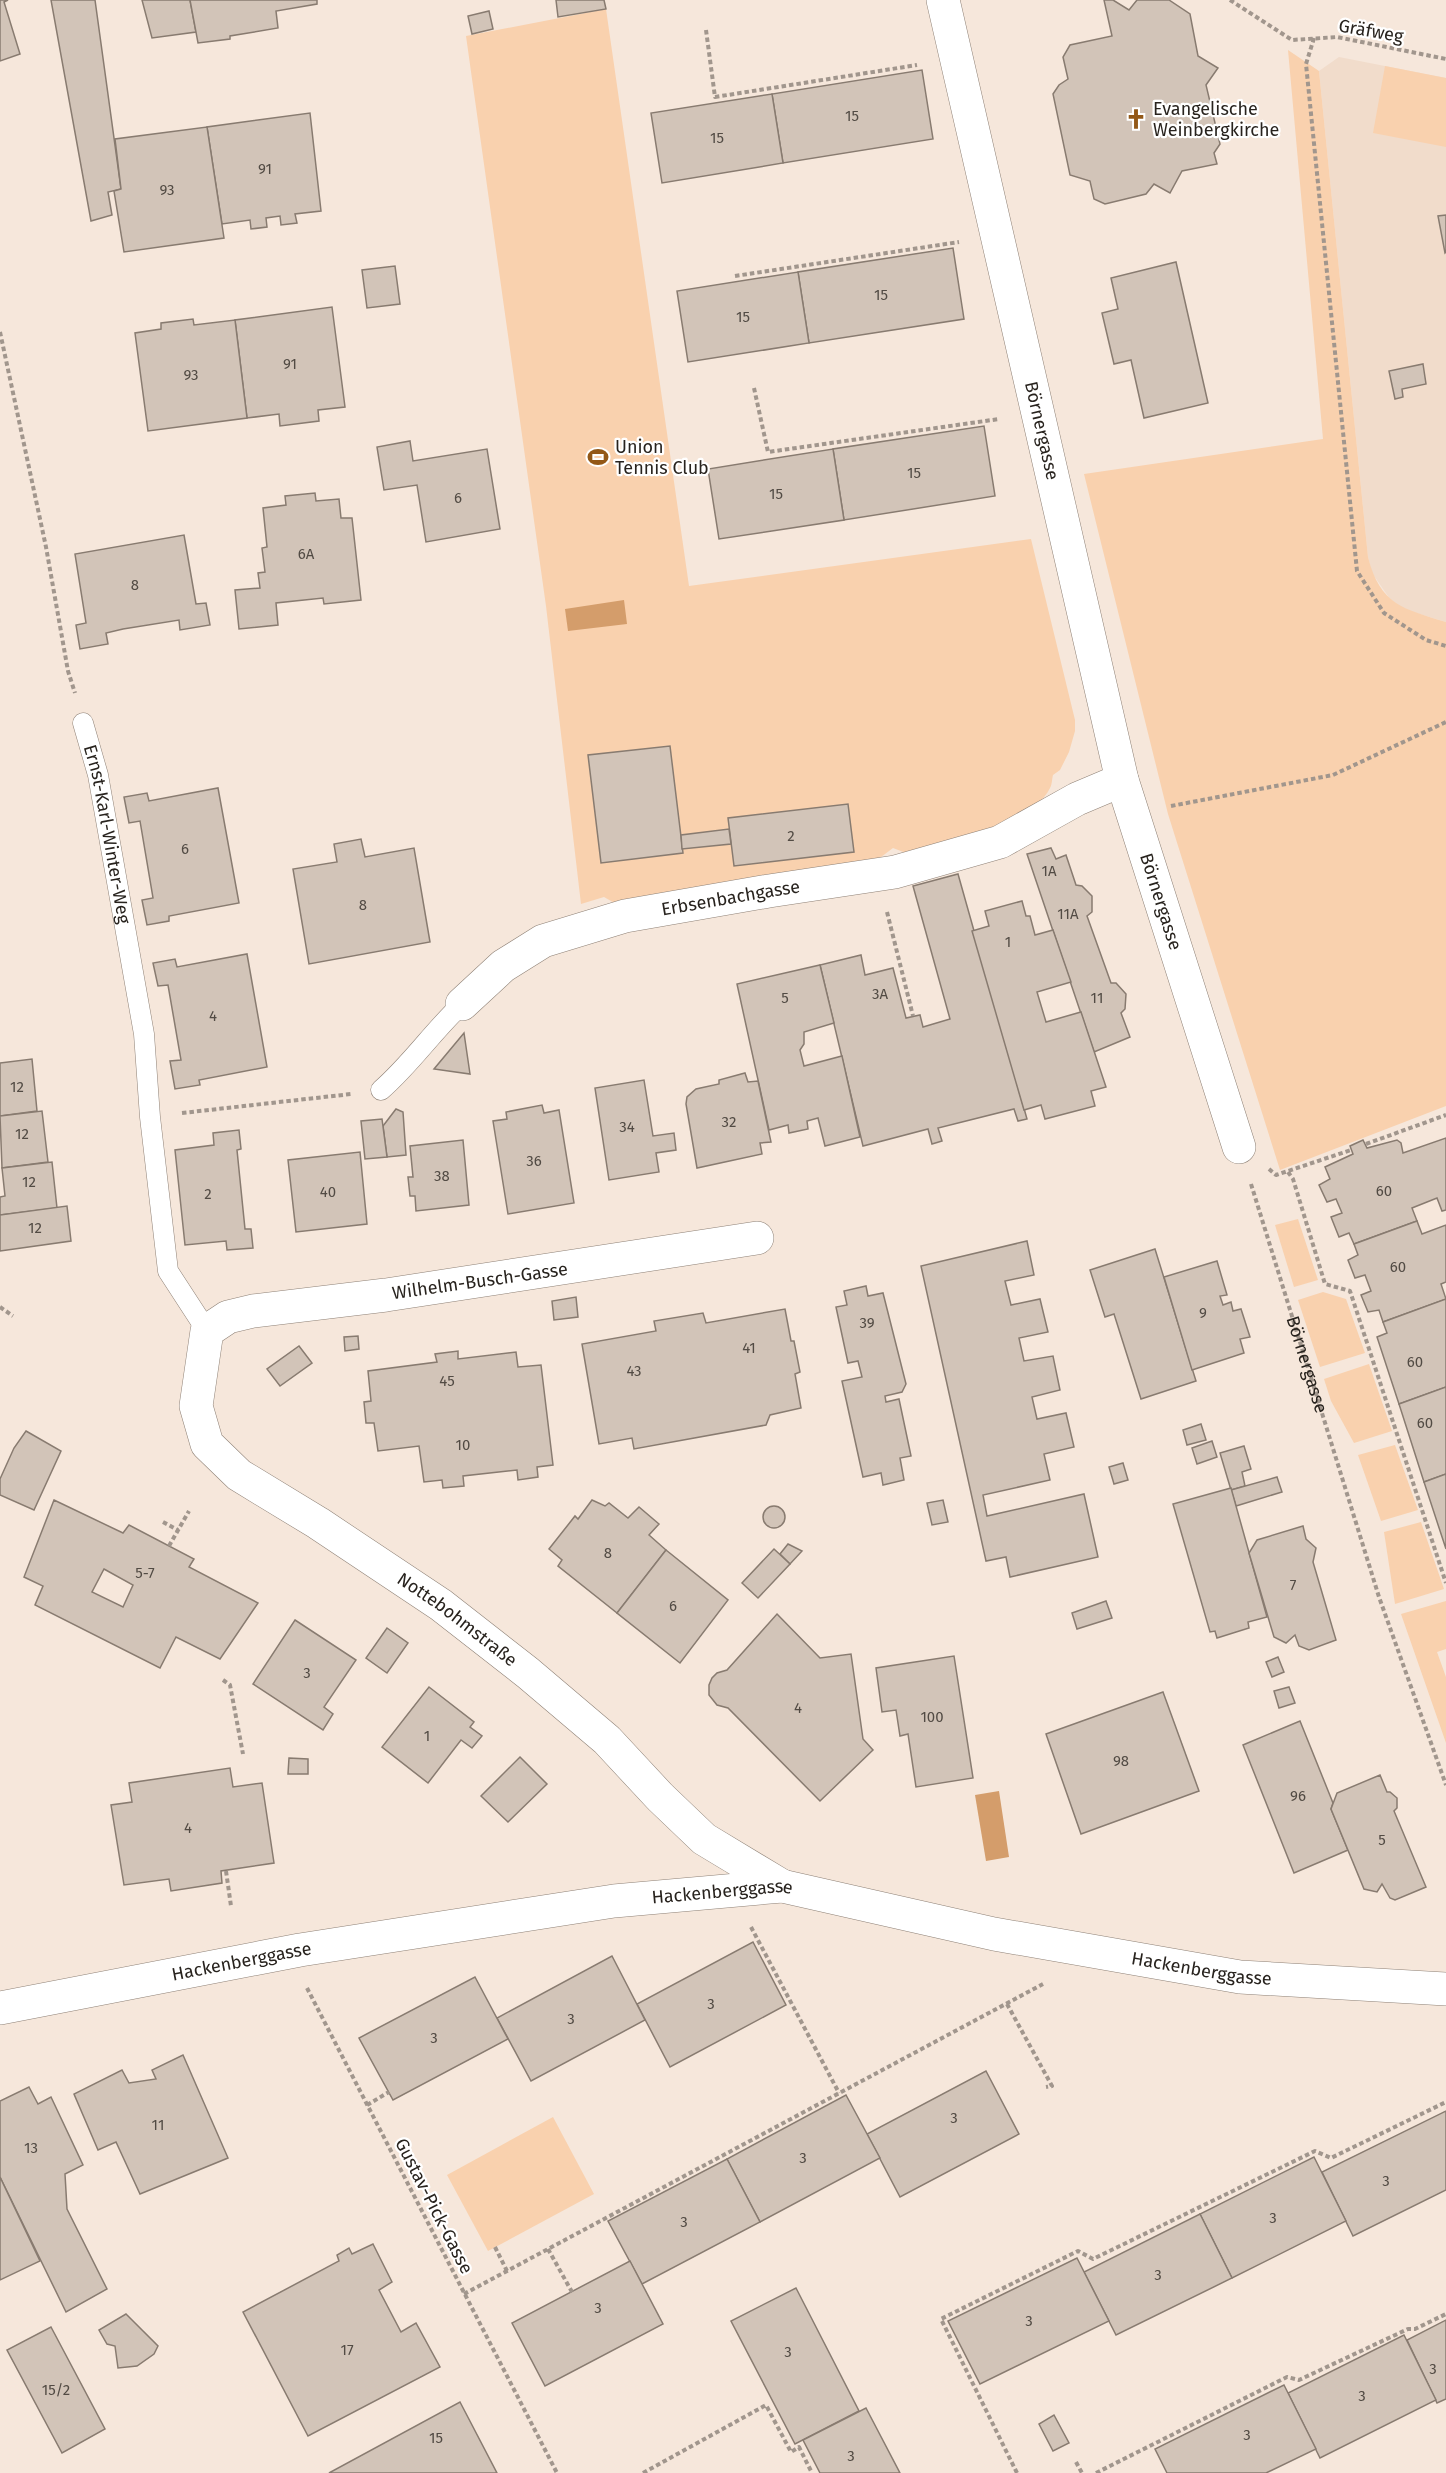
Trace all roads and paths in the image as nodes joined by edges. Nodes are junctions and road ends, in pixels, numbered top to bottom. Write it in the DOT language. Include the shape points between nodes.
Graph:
graph roads {
  1 [pos="943,0"];
  2 [pos="1230,0"];
  3 [pos="706,30"];
  4 [pos="1314,38"];
  5 [pos="1446,59"];
  6 [pos="920,65"];
  7 [pos="970,240"];
  8 [pos="735,276"];
  9 [pos="0,332"];
  10 [pos="754,388"];
  11 [pos="1008,417"];
  12 [pos="1446,646"];
  13 [pos="1446,722"];
  14 [pos="83,723"];
  15 [pos="1122,780"];
  16 [pos="877,875"];
  17 [pos="462,1004"];
  18 [pos="913,1016"];
  19 [pos="381,1090"];
  20 [pos="1446,1115"];
  21 [pos="150,1117"];
  22 [pos="1366,1144"];
  23 [pos="1239,1147"];
  24 [pos="1351,1150"];
  25 [pos="1307,1165"];
  26 [pos="1288,1172"];
  27 [pos="757,1238"];
  28 [pos="0,1307"];
  29 [pos="13,1316"];
  30 [pos="207,1331"];
  31 [pos="189,1511"];
  32 [pos="163,1522"];
  33 [pos="178,1530"];
  34 [pos="169,1546"];
  35 [pos="1446,1583"];
  36 [pos="223,1680"];
  37 [pos="243,1754"];
  38 [pos="1446,1785"];
  39 [pos="225,1871"];
  40 [pos="782,1886"];
  41 [pos="731,1890"];
  42 [pos="231,1906"];
  43 [pos="288,1952"];
  44 [pos="1045,1983"];
  45 [pos="1446,1989"];
  46 [pos="1007,2004"];
  47 [pos="0,2008"];
  48 [pos="1046,2087"];
  49 [pos="389,2092"];
  50 [pos="839,2093"];
  51 [pos="1446,2102"];
  52 [pos="367,2105"];
  53 [pos="495,2247"];
  54 [pos="548,2249"];
  55 [pos="507,2271"];
  56 [pos="572,2292"];
  57 [pos="464,2294"];
  58 [pos="1446,2314"];
  59 [pos="1076,2462"];
  60 [pos="556,2473"];
  61 [pos="643,2473"];
  62 [pos="812,2473"];
  63 [pos="1017,2473"];
  64 [pos="1082,2473"];
  65 [pos="1096,2473"];
  1 -- 15 [label="street, Börnergasse"];
  2 -- 4 [label="path, Gräfweg" via="1292,40"];
  3 -- 6 [label="path" via="715,97"];
  4 -- 5 [label="path, Gräfweg" via="1337,37"];
  4 -- 12 [label="path" via="1306,64 1357,571 1384,612 1426,640"];
  7 -- 8 [label="path"];
  9 -- 14 [label="path, Ernst-Karl-Winter-Weg" via="68,671"];
  10 -- 11 [label="path" via="768,452"];
  13 -- 15 [label="path" via="1333,776 1162,808"];
  14 -- 21 [label="lane, Ernst-Karl-Winter-Weg" via="98,775 142,1022"];
  15 -- 16 [label="street, Erbsenbachgasse" via="1077,799 1000,842"];
  15 -- 23 [label="street, Börnergasse"];
  16 -- 17 [label="street, Erbsenbachgasse" via="597,923 543,941 503,966"];
  16 -- 18 [label="path"];
  17 -- 19 [label="lane, Erbsenbachgasse"];
  19 -- 21 [label="path"];
  20 -- 22 [label="path"];
  21 -- 30 [label="lane, Ernst-Karl-Winter-Weg" via="168,1271"];
  23 -- 38 [label="path, Börnergasse" via="1379,1597"];
  24 -- 25 [label="path"];
  26 -- 35 [label="path" via="1325,1284 1350,1292"];
  27 -- 30 [label="street, Wilhelm-Busch-Gasse" via="386,1295 253,1311 228,1317"];
  28 -- 29 [label="path"];
  30 -- 40 [label="street, Nottebohmstraße" via="196,1406 207,1444 239,1475 318,1522 441,1605 607,1740 704,1839"];
  31 -- 33 [label="path"];
  32 -- 33 [label="path"];
  33 -- 34 [label="path"];
  36 -- 37 [label="path" via="230,1685"];
  39 -- 42 [label="path"];
  40 -- 41 [label="street, Hackenberggasse"];
  40 -- 45 [label="street, Hackenberggasse" via="994,1934 1239,1977"];
  41 -- 43 [label="street, Hackenberggasse" via="614,1901"];
  41 -- 50 [label="path"];
  43 -- 47 [label="street, Hackenberggasse"];
  43 -- 52 [label="path, Gustav-Pick-Gasse"];
  44 -- 46 [label="path"];
  46 -- 48 [label="path" via="1052,2086"];
  46 -- 50 [label="path"];
  49 -- 52 [label="path"];
  50 -- 54 [label="path"];
  51 -- 63 [label="path" via="1331,2158 1315,2151 1093,2259 1078,2251 941,2319"];
  52 -- 57 [label="path, Gustav-Pick-Gasse"];
  53 -- 55 [label="path"];
  54 -- 55 [label="path"];
  54 -- 56 [label="path"];
  55 -- 57 [label="path"];
  57 -- 60 [label="path, Gustav-Pick-Gasse"];
  58 -- 65 [label="path" via="1299,2380 1287,2377"];
  59 -- 64 [label="path"];
  61 -- 62 [label="path" via="766,2405 791,2451 799,2447"];
}
